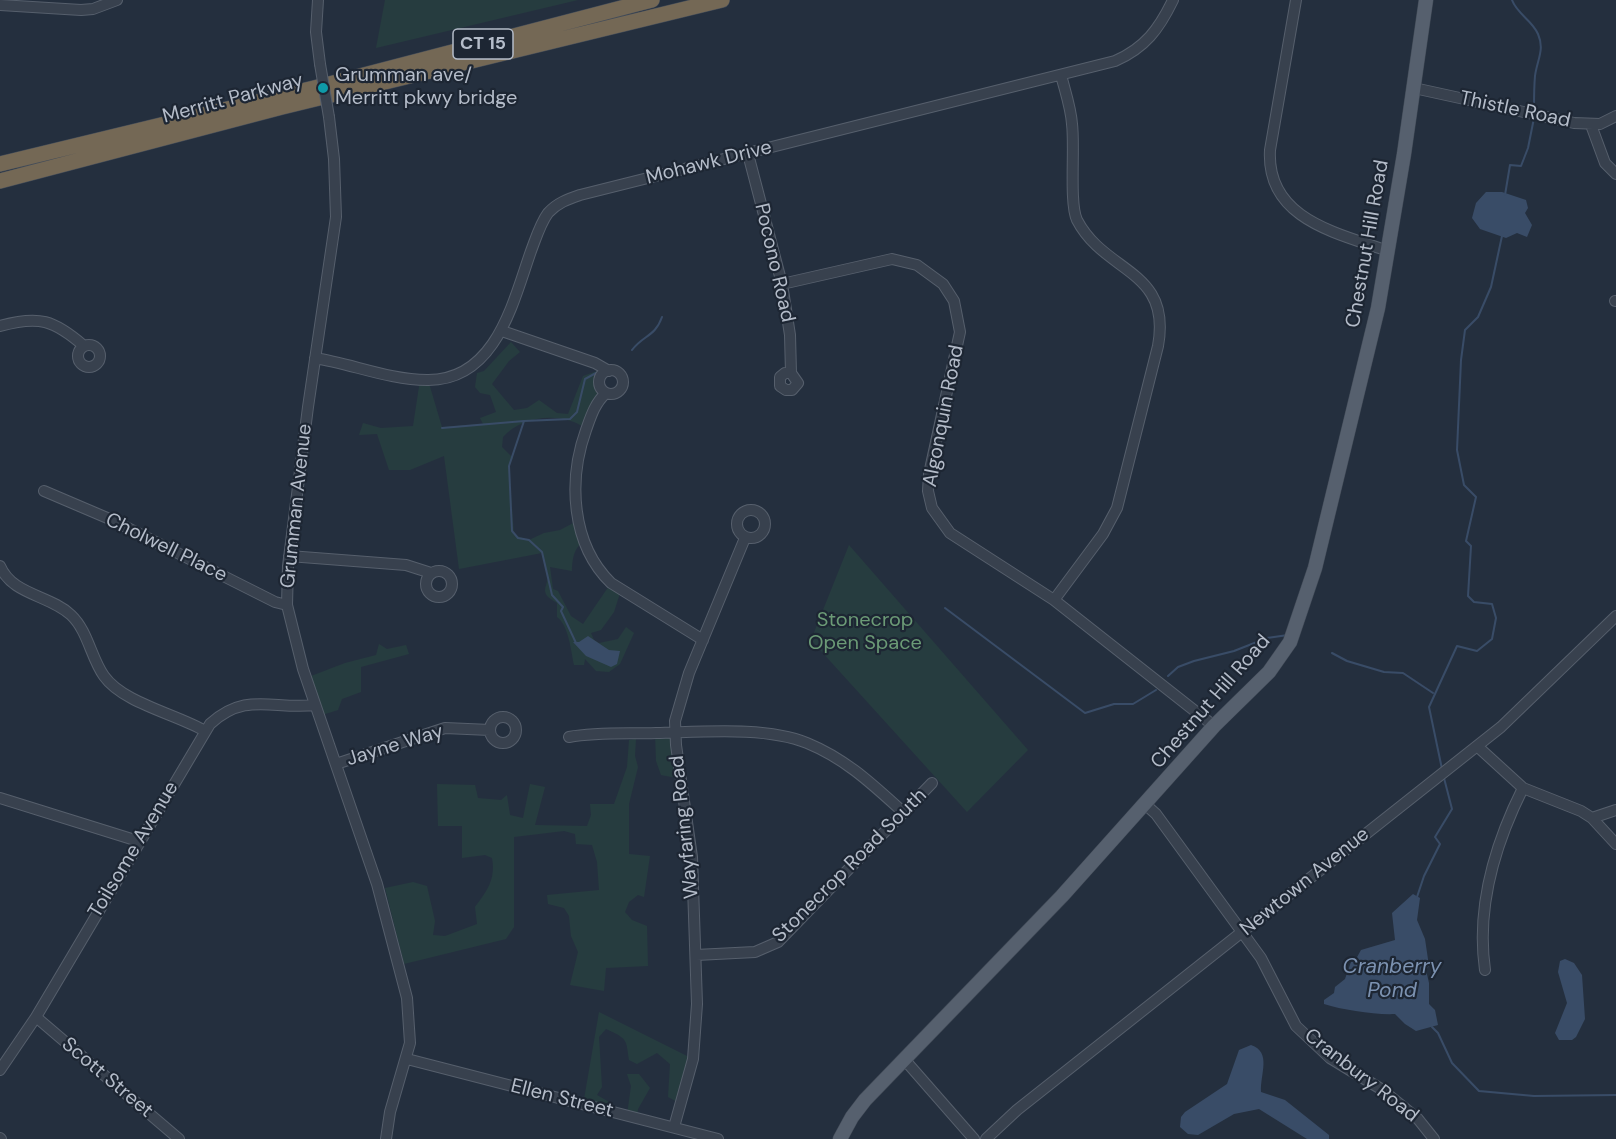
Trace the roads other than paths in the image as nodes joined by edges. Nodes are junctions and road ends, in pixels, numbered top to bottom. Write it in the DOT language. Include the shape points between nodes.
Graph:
graph roads {
  1 [pos="117,0"];
  2 [pos="318,0"];
  3 [pos="652,0"];
  4 [pos="722,0"];
  5 [pos="1173,0"];
  6 [pos="1296,0"];
  7 [pos="1426,0"];
  8 [pos="0,5"];
  9 [pos="1061,75"];
  10 [pos="1414,88"];
  11 [pos="1616,116"];
  12 [pos="1592,125"];
  13 [pos="748,154"];
  14 [pos="0,164"];
  15 [pos="1616,174"];
  16 [pos="0,181"];
  17 [pos="1388,251"];
  18 [pos="782,284"];
  19 [pos="0,326"];
  20 [pos="502,331"];
  21 [pos="84,346"];
  22 [pos="315,358"];
  23 [pos="609,371"];
  24 [pos="791,373"];
  25 [pos="606,393"];
  26 [pos="44,491"];
  27 [pos="746,538"];
  28 [pos="289,556"];
  29 [pos="0,566"];
  30 [pos="431,573"];
  31 [pos="1054,600"];
  32 [pos="287,605"];
  33 [pos="1616,616"];
  34 [pos="703,639"];
  35 [pos="315,705"];
  36 [pos="1214,726"];
  37 [pos="490,730"];
  38 [pos="205,731"];
  39 [pos="674,732"];
  40 [pos="569,737"];
  41 [pos="1477,746"];
  42 [pos="336,764"];
  43 [pos="932,783"];
  44 [pos="1523,788"];
  45 [pos="0,798"];
  46 [pos="1146,805"];
  47 [pos="1616,810"];
  48 [pos="903,812"];
  49 [pos="1592,818"];
  50 [pos="138,841"];
  51 [pos="1616,844"];
  52 [pos="1241,932"];
  53 [pos="696,955"];
  54 [pos="1485,970"];
  55 [pos="36,1017"];
  56 [pos="407,1059"];
  57 [pos="904,1059"];
  58 [pos="0,1070"];
  59 [pos="675,1127"];
  60 [pos="178,1139"];
  61 [pos="386,1139"];
  62 [pos="718,1139"];
  63 [pos="840,1139"];
  64 [pos="974,1139"];
  65 [pos="986,1139"];
  66 [pos="1434,1139"];
  1 -- 8 [label="street" via="81,10"];
  2 -- 22 [label="street, Grumman Avenue, bridge" via="316,32 334,159 336,217"];
  3 -- 14 [label="highway, Merritt Parkway / CT 15"];
  4 -- 16 [label="highway, Merritt Parkway / CT 15" via="282,107"];
  5 -- 9 [label="street, Mohawk Drive" via="1151,39 1134,53"];
  6 -- 17 [label="street" via="1270,150 1275,186 1304,218"];
  7 -- 10 [label="main road, Chestnut Hill Road"];
  9 -- 13 [label="street, Mohawk Drive"];
  9 -- 31 [label="street" via="1072,122 1077,219 1099,246 1149,289 1158,302 1161,318 1155,360 1117,508 1103,534"];
  10 -- 12 [label="street, Thistle Road"];
  10 -- 17 [label="main road, Chestnut Hill Road"];
  11 -- 12 [label="street, Thistle Road"];
  12 -- 15 [label="street" via="1605,163"];
  13 -- 18 [label="street, Pocono Road"];
  13 -- 20 [label="street, Mohawk Drive" via="560,203 540,226"];
  17 -- 36 [label="main road, Chestnut Hill Road" via="1338,478 1297,627 1269,672"];
  18 -- 24 [label="street, Pocono Road"];
  18 -- 31 [label="street, Algonquin Road" via="892,259 917,265 943,284 956,307 960,332 929,474 932,508 959,540"];
  19 -- 21 [label="street" via="49,321"];
  20 -- 22 [label="street, Mohawk Drive" via="488,352 471,367 440,379 413,379"];
  20 -- 23 [label="street"];
  22 -- 28 [label="street, Grumman Avenue"];
  23 -- 25 [label="street" via="599,382"];
  23 -- 25 [label="street" via="620,375 623,382 617,393"];
  25 -- 34 [label="street" via="596,405 576,467 579,519 591,557 611,583"];
  26 -- 32 [label="street, Cholwell Place"];
  27 -- 34 [label="street, Wayfaring Road"];
  28 -- 30 [label="street" via="406,565"];
  28 -- 32 [label="street, Grumman Avenue"];
  29 -- 38 [label="street" via="11,582 72,616 104,676 117,690"];
  31 -- 36 [label="street, Algonquin Road"];
  32 -- 35 [label="street, Grumman Avenue"];
  33 -- 41 [label="street, Newtown Avenue" via="1528,703"];
  34 -- 39 [label="street, Wayfaring Road" via="684,689"];
  35 -- 38 [label="street, Toilsome Avenue" via="246,704 225,712"];
  35 -- 42 [label="street, Grumman Avenue"];
  36 -- 46 [label="main road, Chestnut Hill Road"];
  37 -- 42 [label="street, Jayne Way" via="445,728"];
  38 -- 50 [label="street, Toilsome Avenue"];
  39 -- 40 [label="street"];
  39 -- 48 [label="street" via="796,738 855,769"];
  39 -- 53 [label="street, Wayfaring Road" via="691,841"];
  41 -- 44 [label="street"];
  41 -- 52 [label="street, Newtown Avenue"];
  42 -- 56 [label="street, Grumman Avenue" via="377,884 407,998"];
  43 -- 48 [label="street, Stonecrop Road South"];
  44 -- 49 [label="street"];
  44 -- 54 [label="street" via="1503,830 1491,872 1485,910"];
  45 -- 50 [label="street"];
  46 -- 52 [label="street, Cranbury Road"];
  46 -- 57 [label="main road, Chestnut Hill Road"];
  47 -- 49 [label="street"];
  48 -- 53 [label="street, Stonecrop Road South" via="778,942 755,952"];
  49 -- 51 [label="street"];
  50 -- 55 [label="street, Toilsome Avenue"];
  52 -- 65 [label="street, Newtown Avenue"];
  52 -- 66 [label="street, Cranbury Road" via="1261,958 1305,1036 1330,1058 1390,1096 1423,1124"];
  53 -- 59 [label="street, Wayfaring Road" via="697,1032"];
  55 -- 58 [label="street, Toilsome Avenue"];
  55 -- 60 [label="street, Scott Street"];
  56 -- 59 [label="street, Ellen Street"];
  56 -- 61 [label="street, Grumman Avenue"];
  57 -- 63 [label="main road, Chestnut Hill Road" via="860,1106"];
  57 -- 64 [label="street"];
  59 -- 62 [label="street, Ellen Street"];
}
